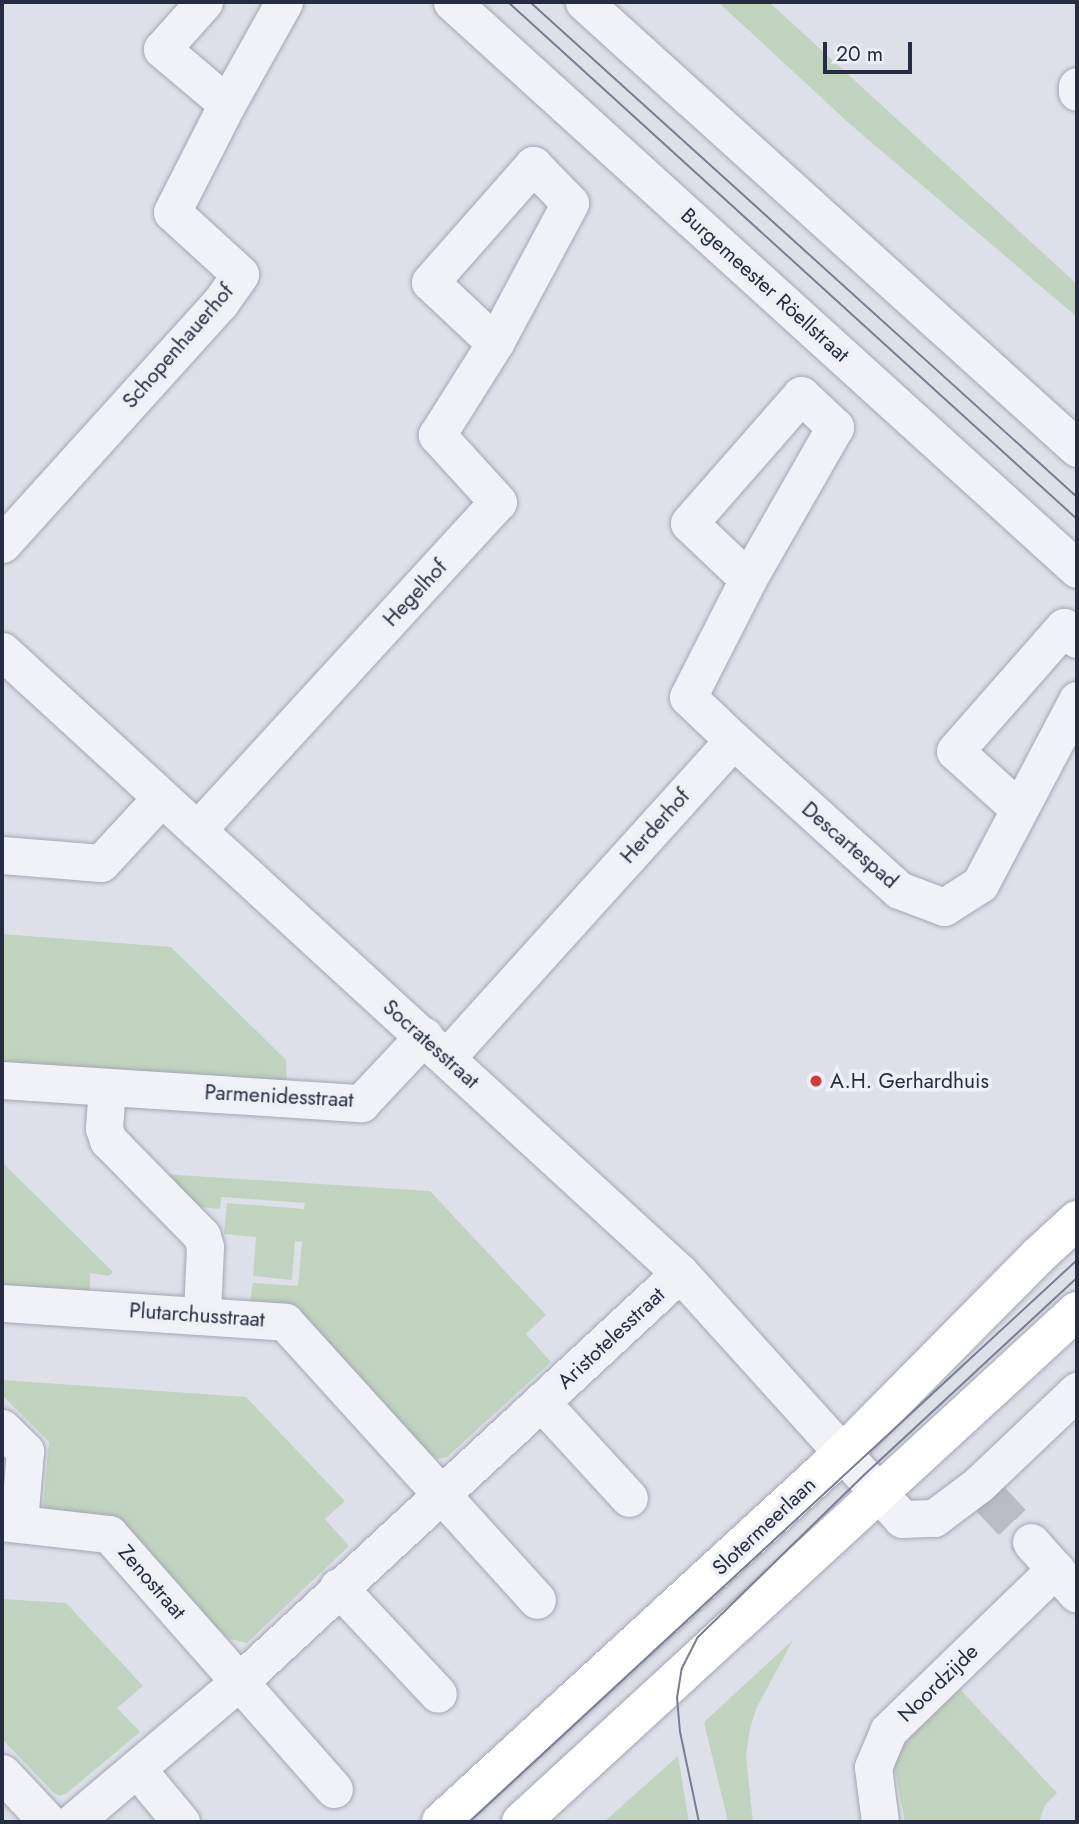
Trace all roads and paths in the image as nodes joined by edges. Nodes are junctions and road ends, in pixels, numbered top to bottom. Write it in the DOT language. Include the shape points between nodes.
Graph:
graph roads {
  1 [pos="204,2"];
  2 [pos="284,2"];
  3 [pos="452,2"];
  4 [pos="584,2"];
  5 [pos="1077,86"];
  6 [pos="1077,92"];
  7 [pos="227,104"];
  8 [pos="495,342"];
  9 [pos="1077,448"];
  10 [pos="2,544"];
  11 [pos="1077,569"];
  12 [pos="747,579"];
  13 [pos="1077,639"];
  14 [pos="2,651"];
  15 [pos="1077,699"];
  16 [pos="733,740"];
  17 [pos="161,798"];
  18 [pos="1019,809"];
  19 [pos="197,831"];
  20 [pos="2,855"];
  21 [pos="436,1047"];
  22 [pos="2,1080"];
  23 [pos="107,1087"];
  24 [pos="1077,1220"];
  25 [pos="680,1273"];
  26 [pos="2,1303"];
  27 [pos="1077,1311"];
  28 [pos="202,1314"];
  29 [pos="1077,1391"];
  30 [pos="541,1402"];
  31 [pos="2,1428"];
  32 [pos="844,1452"];
  33 [pos="442,1494"];
  34 [pos="880,1494"];
  35 [pos="629,1498"];
  36 [pos="10,1523"];
  37 [pos="1054,1568"];
  38 [pos="338,1587"];
  39 [pos="537,1600"];
  40 [pos="240,1681"];
  41 [pos="438,1694"];
  42 [pos="136,1769"];
  43 [pos="2,1773"];
  44 [pos="334,1789"];
  45 [pos="48,1822"];
  46 [pos="73,1822"];
  47 [pos="181,1822"];
  48 [pos="441,1822"];
  49 [pos="521,1822"];
  50 [pos="880,1822"];
  1 -- 7 [label="street" via="162,49"];
  2 -- 7 [label="street, Schopenhauerhof"];
  3 -- 11 [label="street, Burgemeester Röellstraat"];
  4 -- 9 [label="street"];
  5 -- 6 [label="street"];
  7 -- 10 [label="street, Schopenhauerhof" via="172,212 240,274 220,303"];
  8 -- 19 [label="street, Hegelhof" via="437,435 498,502"];
  12 -- 12 [label="street" via="689,523 801,395 835,427"];
  12 -- 16 [label="street" via="688,697"];
  13 -- 18 [label="street" via="1064,628 955,751"];
  14 -- 17 [label="street, Socratesstraat"];
  15 -- 18 [label="street"];
  16 -- 18 [label="street, Descartespad" via="899,890 944,907 981,884"];
  16 -- 21 [label="street, Herderhof"];
  17 -- 19 [label="street, Socratesstraat"];
  17 -- 20 [label="street" via="101,863"];
  19 -- 21 [label="street, Socratesstraat"];
  21 -- 23 [label="street, Parmenidesstraat" via="361,1103"];
  21 -- 25 [label="street, Socratesstraat"];
  22 -- 23 [label="street, Parmenidesstraat"];
  23 -- 28 [label="street" via="104,1128 108,1140 202,1236"];
  24 -- 32 [label="main road, Slotermeerlaan"];
  25 -- 30 [label="street, Aristotelesstraat"];
  25 -- 32 [label="street, Socratesstraat"];
  26 -- 28 [label="street, Plutarchusstraat"];
  27 -- 34 [label="main road"];
  28 -- 33 [label="street, Plutarchusstraat" via="285,1322"];
  29 -- 34 [label="street" via="982,1490 934,1517 902,1518"];
  30 -- 33 [label="street, Aristotelesstraat"];
  30 -- 35 [label="street, Aristotelesstraat"];
  31 -- 36 [label="street" via="25,1451"];
  32 -- 34 [label="street, Socratesstraat"];
  32 -- 48 [label="main road, Slotermeerlaan"];
  33 -- 38 [label="street, Aristotelesstraat"];
  33 -- 39 [label="street"];
  34 -- 49 [label="main road"];
  36 -- 40 [label="street, Zenostraat" via="109,1534"];
  37 -- 50 [label="street, Noordzijde" via="888,1731 873,1767"];
  38 -- 40 [label="street, Aristotelesstraat"];
  38 -- 41 [label="street"];
  40 -- 42 [label="street, Aristotelesstraat"];
  40 -- 44 [label="street"];
  42 -- 46 [label="street, Aristotelesstraat"];
  42 -- 47 [label="street"];
  43 -- 45 [label="street"];
}
